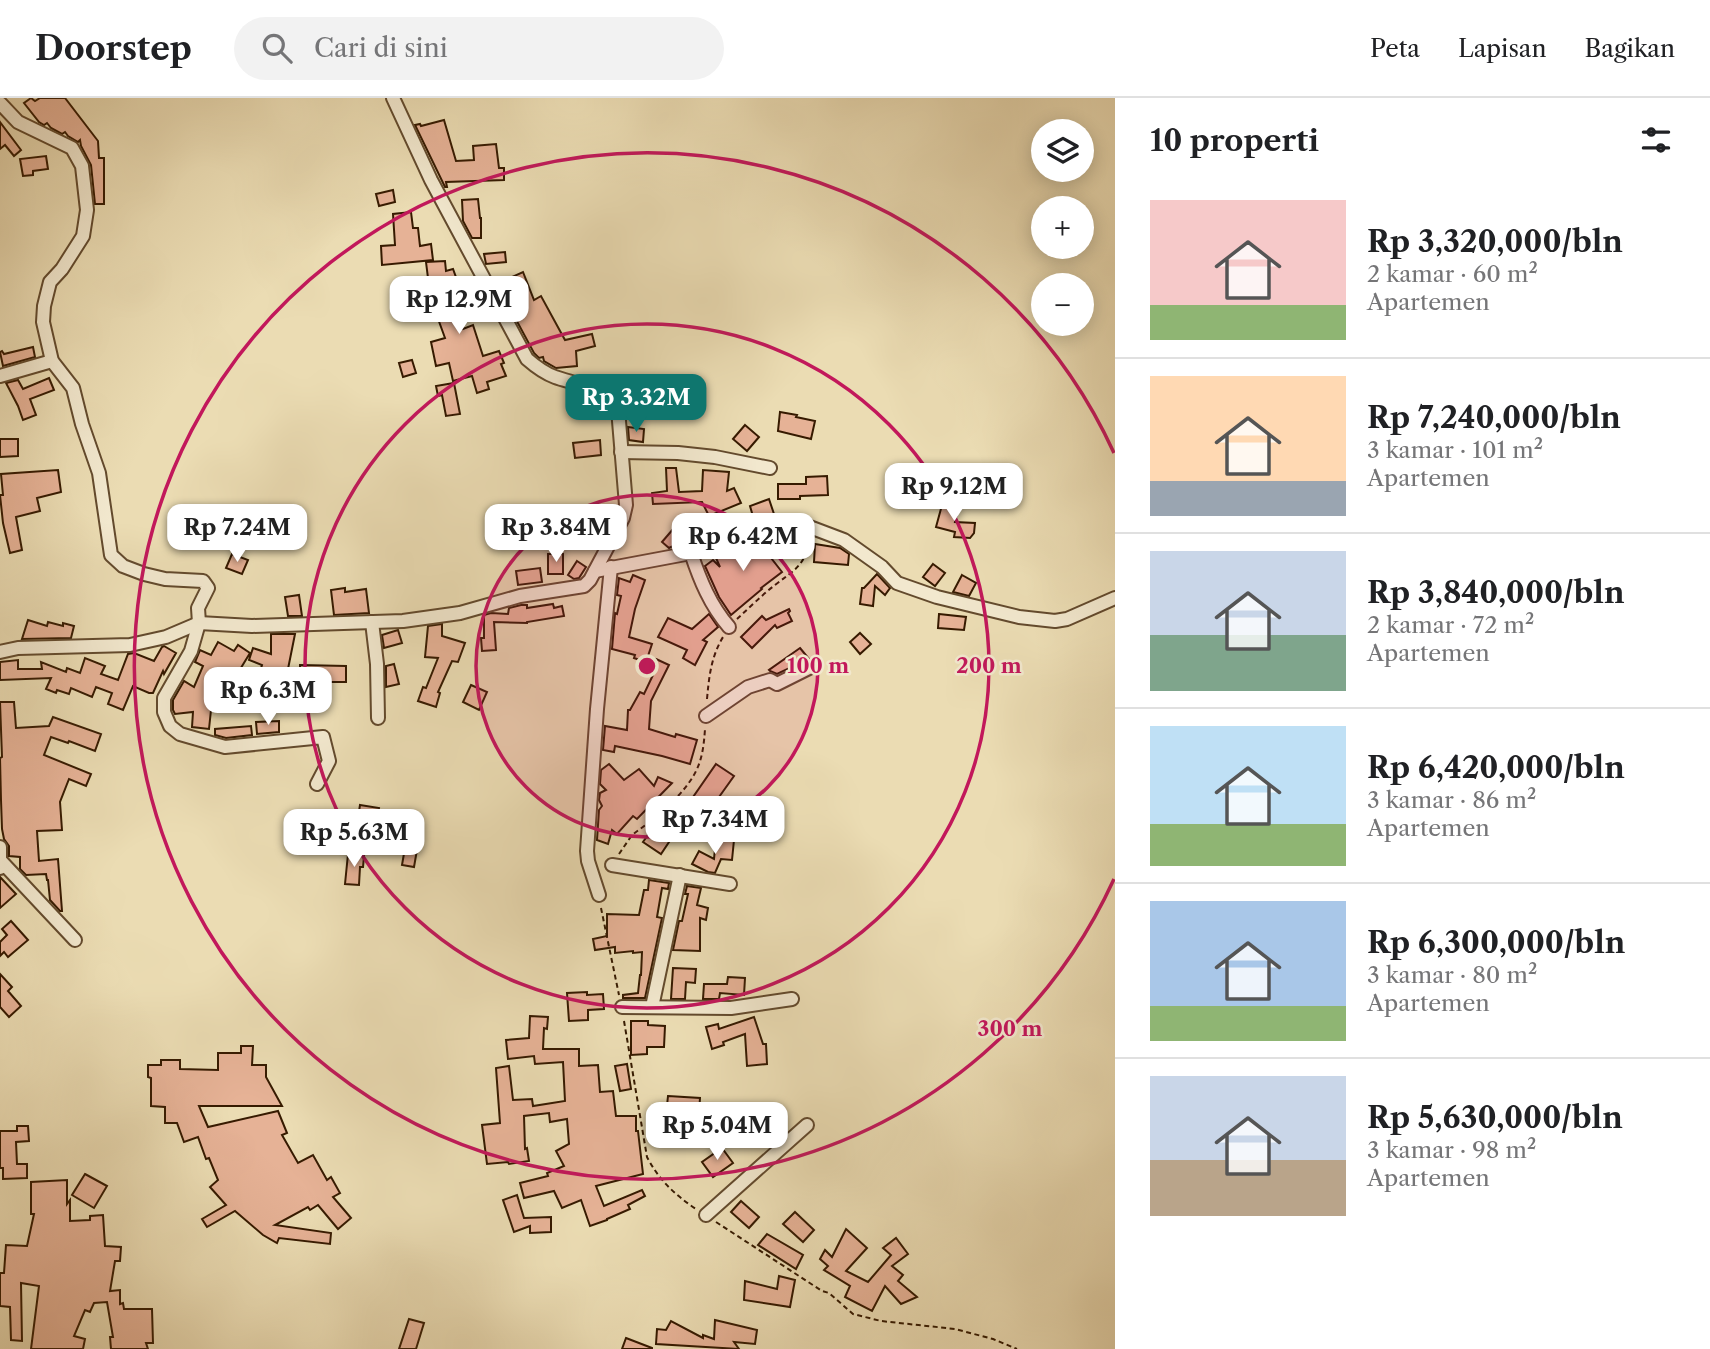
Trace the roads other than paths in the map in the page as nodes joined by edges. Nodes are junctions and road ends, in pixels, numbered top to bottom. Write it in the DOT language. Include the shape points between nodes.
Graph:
graph roads {
  1 [pos="393,98"];
  2 [pos="0,103"];
  3 [pos="52,361"];
  4 [pos="0,376"];
  5 [pos="621,452"];
  6 [pos="770,468"];
  7 [pos="691,553"];
  8 [pos="611,568"];
  9 [pos="594,571"];
  10 [pos="1115,597"];
  11 [pos="372,622"];
  12 [pos="199,623"];
  13 [pos="729,627"];
  14 [pos="0,652"];
  15 [pos="809,668"];
  16 [pos="706,716"];
  17 [pos="378,718"];
  18 [pos="317,784"];
  19 [pos="668,808"];
  20 [pos="741,815"];
  21 [pos="0,847"];
  22 [pos="1,861"];
  23 [pos="612,865"];
  24 [pos="0,869"];
  25 [pos="680,875"];
  26 [pos="730,884"];
  27 [pos="598,895"];
  28 [pos="75,940"];
  29 [pos="792,999"];
  30 [pos="622,1007"];
  31 [pos="652,1007"];
  32 [pos="807,1125"];
  33 [pos="706,1215"];
  1 -- 5 [label="street" via="431,180 527,359 547,373 585,385 613,401 618,409"];
  2 -- 3 [label="street" via="18,122 72,148 82,166 83,236 50,282 44,306"];
  3 -- 4 [label="street"];
  3 -- 12 [label="street" via="73,388 99,473 111,555 123,566 144,574 204,582 208,588 198,608"];
  5 -- 6 [label="street" via="678,453"];
  5 -- 9 [label="street" via="626,505"];
  7 -- 8 [label="street"];
  7 -- 10 [label="street" via="765,525 807,526 844,540 897,583 1019,617 1067,619"];
  7 -- 13 [label="street" via="707,596"];
  8 -- 9 [label="street"];
  8 -- 27 [label="street" via="587,851"];
  9 -- 11 [label="street" via="584,586 520,596 460,613"];
  11 -- 12 [label="street"];
  11 -- 17 [label="street"];
  12 -- 14 [label="street" via="130,645"];
  12 -- 18 [label="street" via="191,651 164,698 170,726 180,734 225,747 323,737 330,761"];
  15 -- 16 [label="street" via="777,684 770,680 748,687"];
  19 -- 20 [label="street"];
  21 -- 22 [label="street"];
  22 -- 24 [label="street"];
  22 -- 28 [label="street"];
  23 -- 25 [label="street"];
  25 -- 26 [label="street"];
  25 -- 31 [label="street"];
  29 -- 31 [label="street" via="731,1007"];
  30 -- 31 [label="street"];
  32 -- 33 [label="street"];
}
